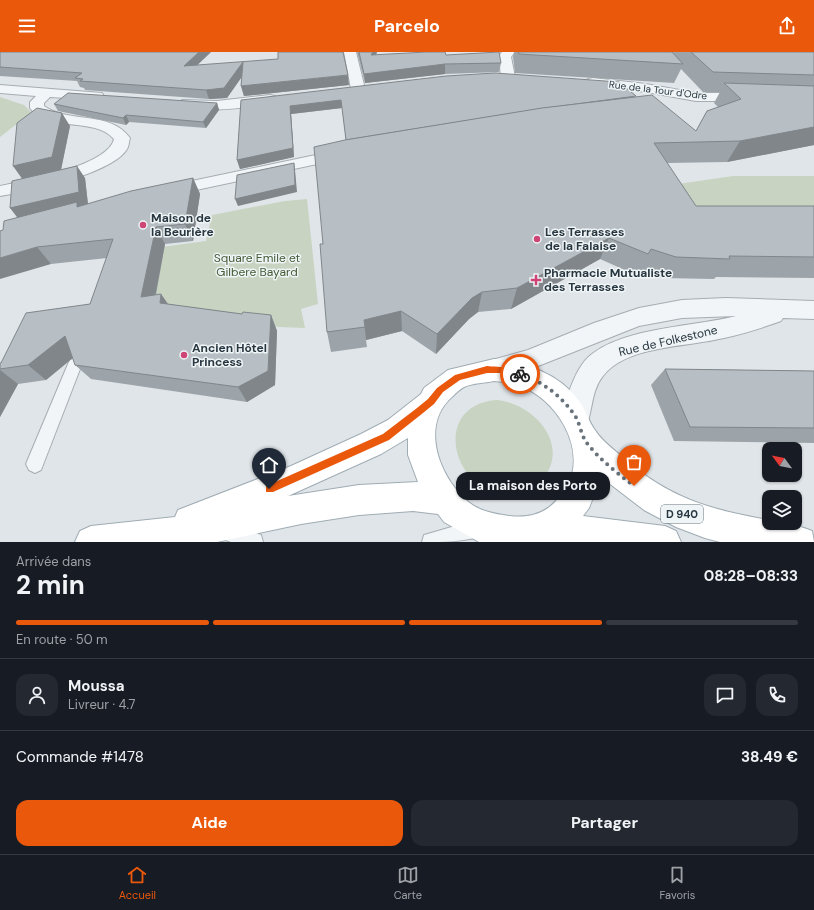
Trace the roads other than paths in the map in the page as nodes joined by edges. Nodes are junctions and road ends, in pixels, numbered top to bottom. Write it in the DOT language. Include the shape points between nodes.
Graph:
graph roads {
  1 [pos="350,52"];
  2 [pos="509,52"];
  3 [pos="508,77"];
  4 [pos="681,80"];
  5 [pos="578,81"];
  6 [pos="373,87"];
  7 [pos="0,89"];
  8 [pos="358,89"];
  9 [pos="342,91"];
  10 [pos="46,92"];
  11 [pos="107,97"];
  12 [pos="696,97"];
  13 [pos="759,97"];
  14 [pos="282,98"];
  15 [pos="176,102"];
  16 [pos="664,106"];
  17 [pos="363,151"];
  18 [pos="0,191"];
  19 [pos="153,195"];
  20 [pos="807,310"];
  21 [pos="75,364"];
  22 [pos="494,370"];
  23 [pos="431,402"];
  24 [pos="581,429"];
  25 [pos="35,464"];
  26 [pos="444,500"];
  27 [pos="216,527"];
  28 [pos="483,527"];
  29 [pos="542,528"];
  30 [pos="144,536"];
  31 [pos="91,542"];
  32 [pos="254,542"];
  33 [pos="431,542"];
  34 [pos="665,542"];
  35 [pos="801,542"];
  1 -- 8 [label="street"];
  2 -- 3 [label="street" via="505,56"];
  4 -- 12 [label="street"];
  5 -- 12 [label="street, Rue de la Tour d'Odre" via="646,88"];
  6 -- 8 [label="street"];
  7 -- 10 [label="street"];
  8 -- 9 [label="street"];
  10 -- 11 [label="street"];
  10 -- 18 [label="street" via="37,102 39,111 114,130 122,138 120,147 110,156 77,171 40,183"];
  12 -- 13 [label="street, Rue de la Tour d'Odre"];
  12 -- 16 [label="street"];
  14 -- 15 [label="street" via="217,105"];
  17 -- 19 [label="street"];
  20 -- 22 [label="street, Rue de Folkestone" via="729,307 656,313 611,326 530,360"];
  20 -- 24 [label="street, Rue de Folkestone" via="634,346 607,356 595,367 587,380 577,409"];
  21 -- 25 [label="lane"];
  22 -- 23 [label="main road" via="479,371 458,378 440,390"];
  22 -- 24 [label="main road" via="518,373 540,383 560,398"];
  23 -- 26 [label="main road" via="422,424 420,449 428,476"];
  23 -- 30 [label="main road" via="398,428 362,449 221,509"];
  24 -- 29 [label="main road" via="588,467 582,492 572,508 559,520"];
  24 -- 35 [label="main road, D 940" via="610,466 634,486 674,511 706,523"];
  26 -- 27 [label="main road" via="413,496 360,500 300,509"];
  26 -- 28 [label="main road" via="466,518"];
  27 -- 30 [label="main road"];
  27 -- 32 [label="lane"];
  28 -- 29 [label="main road" via="513,533"];
  28 -- 33 [label="lane"];
  29 -- 34 [label="main road" via="595,532"];
  30 -- 31 [label="main road"];
}
